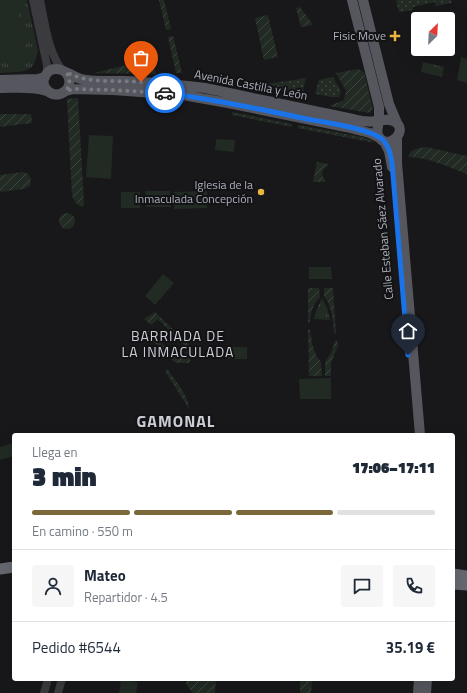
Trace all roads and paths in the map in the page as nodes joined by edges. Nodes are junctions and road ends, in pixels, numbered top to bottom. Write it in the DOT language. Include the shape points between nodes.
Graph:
graph roads {
  1 [pos="33,0"];
  2 [pos="40,0"];
  3 [pos="352,0"];
  4 [pos="363,0"];
  5 [pos="64,72"];
  6 [pos="46,75"];
  7 [pos="0,80"];
  8 [pos="0,88"];
  9 [pos="47,91"];
  10 [pos="66,91"];
  11 [pos="379,107"];
  12 [pos="369,121"];
  13 [pos="381,123"];
  14 [pos="397,123"];
  15 [pos="397,138"];
  16 [pos="382,139"];
  17 [pos="414,433"];
  18 [pos="420,433"];
  19 [pos="12,562"];
  20 [pos="0,564"];
  21 [pos="12,568"];
  22 [pos="0,569"];
  23 [pos="455,574"];
  24 [pos="467,576"];
  25 [pos="455,584"];
  26 [pos="467,585"];
  27 [pos="47,681"];
  28 [pos="61,681"];
  29 [pos="419,681"];
  30 [pos="427,681"];
  31 [pos="44,693"];
  32 [pos="58,693"];
  33 [pos="418,693"];
  34 [pos="426,693"];
  1 -- 6 [label="street" via="47,65"];
  2 -- 5 [label="street" via="52,51"];
  3 -- 11 [label="main road"];
  4 -- 14 [label="main road" via="389,104"];
  5 -- 6 [label="main road" via="55,69"];
  5 -- 10 [label="main road" via="70,82"];
  5 -- 12 [label="main road, Avenida Castilla y León" via="85,80 150,82 206,89"];
  6 -- 7 [label="main road" via="38,79"];
  6 -- 9 [label="main road" via="44,86"];
  8 -- 9 [label="main road" via="34,88"];
  9 -- 10 [label="main road" via="54,94"];
  10 -- 16 [label="main road, Avenida Castilla y León" via="113,90 183,95 346,127"];
  11 -- 12 [label="main road" via="376,116"];
  11 -- 13 [label="main road"];
  12 -- 13 [label="main road, Avenida Castilla y León"];
  13 -- 14 [label="main road" via="391,120"];
  13 -- 16 [label="main road" via="378,132"];
  14 -- 15 [label="main road" via="400,131"];
  15 -- 16 [label="main road" via="390,142"];
  15 -- 18 [label="main road, Calle Esteban Sáez Alvarado"];
  16 -- 17 [label="main road, Calle Esteban Sáez Alvarado" via="392,163"];
  19 -- 20 [label="highway"];
  21 -- 22 [label="highway"];
  23 -- 24 [label="highway"];
  25 -- 26 [label="highway"];
  27 -- 31 [label="street"];
  28 -- 32 [label="street"];
  29 -- 33 [label="main road"];
  30 -- 34 [label="main road"];
}
